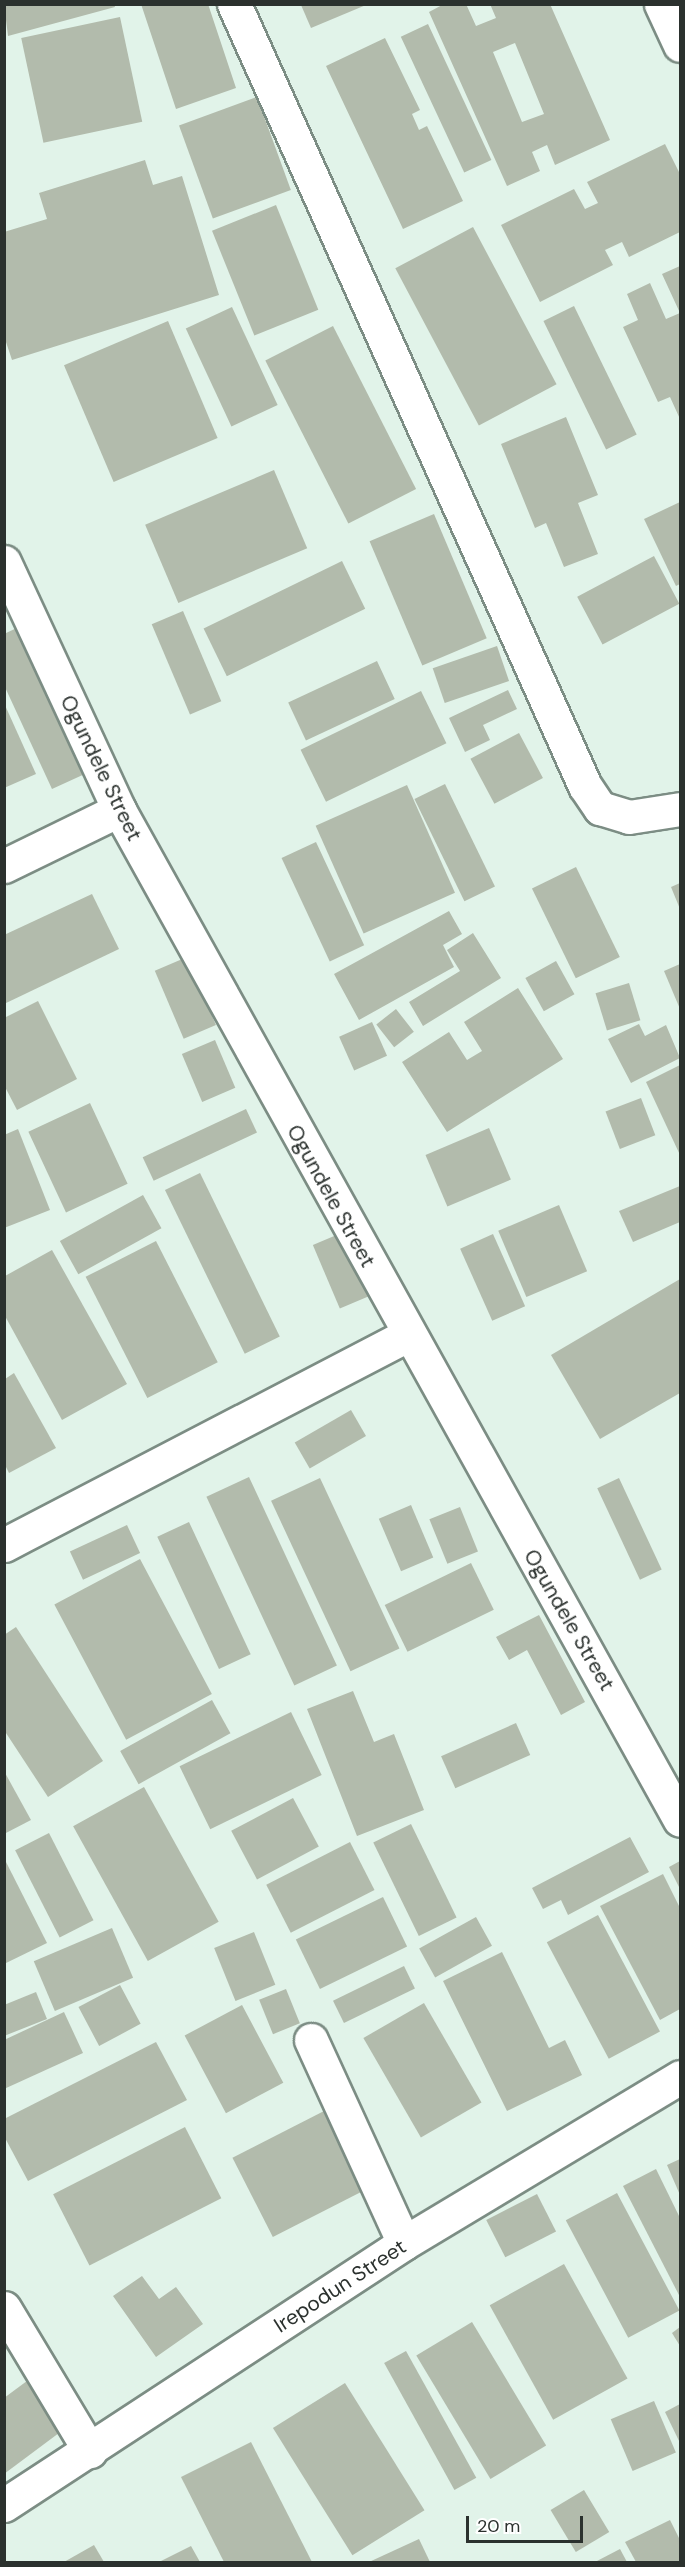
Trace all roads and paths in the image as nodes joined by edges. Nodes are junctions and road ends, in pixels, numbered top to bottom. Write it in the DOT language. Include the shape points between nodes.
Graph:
graph roads {
  1 [pos="234,4"];
  2 [pos="661,4"];
  3 [pos="681,45"];
  4 [pos="4,562"];
  5 [pos="681,809"];
  6 [pos="119,810"];
  7 [pos="4,866"];
  8 [pos="408,1335"];
  9 [pos="4,1545"];
  10 [pos="681,1820"];
  11 [pos="311,2040"];
  12 [pos="681,2077"];
  13 [pos="405,2243"];
  14 [pos="4,2308"];
  15 [pos="90,2451"];
  16 [pos="4,2505"];
  1 -- 5 [label="street" via="585,786 600,808 629,817"];
  2 -- 3 [label="street"];
  4 -- 6 [label="street, Ogundele Street"];
  6 -- 7 [label="street"];
  6 -- 8 [label="street, Ogundele Street"];
  8 -- 9 [label="street"];
  8 -- 10 [label="street, Ogundele Street"];
  11 -- 13 [label="street"];
  12 -- 13 [label="street, Irepodun Street"];
  13 -- 15 [label="street, Irepodun Street"];
  14 -- 15 [label="street"];
  15 -- 16 [label="street, Irepodun Street"];
}
